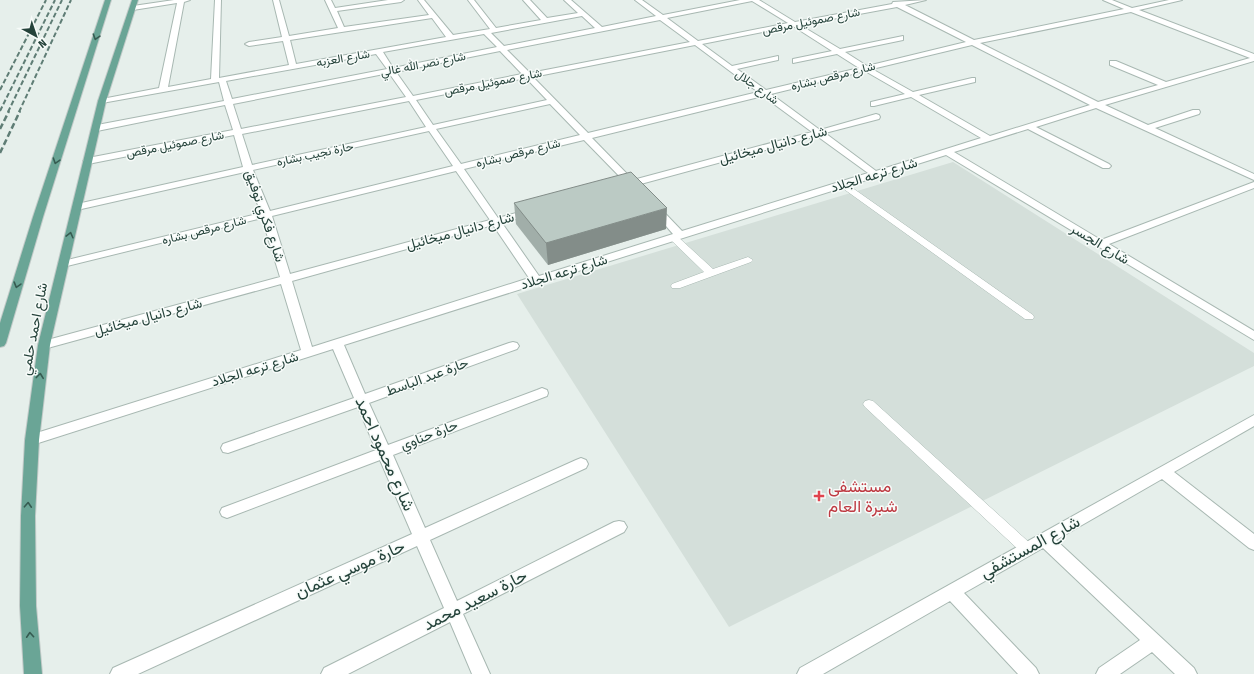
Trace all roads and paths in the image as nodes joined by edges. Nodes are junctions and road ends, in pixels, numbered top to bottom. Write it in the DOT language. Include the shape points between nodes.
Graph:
graph roads {
  1 [pos="108,0"];
  2 [pos="184,0"];
  3 [pos="218,0"];
  4 [pos="276,0"];
  5 [pos="328,0"];
  6 [pos="401,0"];
  7 [pos="422,0"];
  8 [pos="471,0"];
  9 [pos="526,0"];
  10 [pos="567,0"];
  11 [pos="638,0"];
  12 [pos="750,0"];
  13 [pos="754,0"];
  14 [pos="889,0"];
  15 [pos="923,0"];
  16 [pos="1106,0"];
  17 [pos="1179,0"];
  18 [pos="134,4"];
  19 [pos="898,5"];
  20 [pos="333,10"];
  21 [pos="1130,10"];
  22 [pos="583,14"];
  23 [pos="434,16"];
  24 [pos="661,17"];
  25 [pos="546,21"];
  26 [pos="794,24"];
  27 [pos="600,29"];
  28 [pos="342,30"];
  29 [pos="490,31"];
  30 [pos="286,38"];
  31 [pos="451,38"];
  32 [pos="900,38"];
  33 [pos="974,42"];
  34 [pos="695,43"];
  35 [pos="250,44"];
  36 [pos="502,48"];
  37 [pos="378,51"];
  38 [pos="840,52"];
  39 [pos="775,58"];
  40 [pos="1254,58"];
  41 [pos="796,61"];
  42 [pos="1113,63"];
  43 [pos="293,67"];
  44 [pos="730,68"];
  45 [pos="865,68"];
  46 [pos="391,70"];
  47 [pos="528,76"];
  48 [pos="219,80"];
  49 [pos="972,80"];
  50 [pos="1165,85"];
  51 [pos="163,90"];
  52 [pos="764,93"];
  53 [pos="913,95"];
  54 [pos="410,98"];
  55 [pos="102,101"];
  56 [pos="552,101"];
  57 [pos="229,102"];
  58 [pos="874,104"];
  59 [pos="1097,105"];
  60 [pos="1196,112"];
  61 [pos="876,116"];
  62 [pos="1028,126"];
  63 [pos="97,128"];
  64 [pos="431,128"];
  65 [pos="1147,128"];
  66 [pos="237,132"];
  67 [pos="819,133"];
  68 [pos="586,136"];
  69 [pos="989,139"];
  70 [pos="947,152"];
  71 [pos="88,161"];
  72 [pos="1106,166"];
  73 [pos="458,168"];
  74 [pos="248,169"];
  75 [pos="876,175"];
  76 [pos="1254,178"];
  77 [pos="632,184"];
  78 [pos="844,185"];
  79 [pos="1254,185"];
  80 [pos="616,188"];
  81 [pos="642,194"];
  82 [pos="651,204"];
  83 [pos="77,207"];
  84 [pos="540,209"];
  85 [pos="266,214"];
  86 [pos="495,221"];
  87 [pos="678,237"];
  88 [pos="1100,244"];
  89 [pos="748,260"];
  90 [pos="63,264"];
  91 [pos="711,273"];
  92 [pos="286,278"];
  93 [pos="536,280"];
  94 [pos="676,286"];
  95 [pos="1029,317"];
  96 [pos="1254,336"];
  97 [pos="0,343"];
  98 [pos="336,344"];
  99 [pos="44,345"];
  100 [pos="513,346"];
  101 [pos="308,353"];
  102 [pos="542,393"];
  103 [pos="362,400"];
  104 [pos="869,404"];
  105 [pos="1254,420"];
  106 [pos="32,440"];
  107 [pos="228,448"];
  108 [pos="384,452"];
  109 [pos="581,464"];
  110 [pos="1163,472"];
  111 [pos="227,512"];
  112 [pos="619,527"];
  113 [pos="421,537"];
  114 [pos="1044,539"];
  115 [pos="1254,543"];
  116 [pos="1027,549"];
  117 [pos="952,591"];
  118 [pos="453,611"];
  119 [pos="1154,641"];
  120 [pos="33,674"];
  121 [pos="119,674"];
  122 [pos="330,674"];
  123 [pos="481,674"];
  124 [pos="806,674"];
  125 [pos="1030,674"];
  126 [pos="1105,674"];
  127 [pos="1188,674"];
  1 -- 97 [label="main road, شارع احمد حلمي, one-way"];
  2 -- 18 [label="street"];
  2 -- 51 [label="street"];
  3 -- 48 [label="street, شارع فكري توفيق"];
  4 -- 30 [label="street"];
  5 -- 20 [label="street"];
  6 -- 20 [label="street"];
  7 -- 23 [label="street"];
  8 -- 29 [label="street"];
  9 -- 25 [label="street"];
  10 -- 22 [label="street"];
  11 -- 24 [label="street, شارع جلال"];
  12 -- 24 [label="street, شارع نصر الله غالي"];
  13 -- 26 [label="street"];
  14 -- 19 [label="street"];
  15 -- 19 [label="street, شارع صموئيل مرقص"];
  16 -- 21 [label="street"];
  17 -- 21 [label="street"];
  18 -- 55 [label="main road, شارع احمد حلمي"];
  19 -- 26 [label="street, شارع صموئيل مرقص"];
  19 -- 33 [label="street"];
  20 -- 28 [label="street"];
  21 -- 33 [label="street"];
  21 -- 40 [label="street"];
  22 -- 25 [label="street, شارع العزبه"];
  22 -- 27 [label="street"];
  23 -- 28 [label="street"];
  23 -- 31 [label="street"];
  24 -- 27 [label="street, شارع نصر الله غالي"];
  24 -- 34 [label="street, شارع جلال"];
  25 -- 29 [label="street, شارع العزبه"];
  26 -- 34 [label="street, شارع صموئيل مرقص"];
  26 -- 38 [label="street"];
  27 -- 36 [label="street, شارع نصر الله غالي"];
  28 -- 30 [label="street"];
  29 -- 31 [label="street, شارع العزبه"];
  29 -- 36 [label="street"];
  30 -- 35 [label="street"];
  30 -- 43 [label="street"];
  31 -- 37 [label="street, شارع العزبه"];
  32 -- 38 [label="street"];
  33 -- 45 [label="street, شارع مرقص بشاره"];
  33 -- 59 [label="street"];
  34 -- 44 [label="street, شارع جلال"];
  34 -- 47 [label="street, شارع صموئيل مرقص"];
  36 -- 46 [label="street, شارع نصر الله غالي"];
  36 -- 47 [label="street"];
  37 -- 43 [label="street, شارع العزبه"];
  37 -- 46 [label="street"];
  38 -- 41 [label="street"];
  38 -- 45 [label="street"];
  39 -- 44 [label="street"];
  40 -- 50 [label="street, شارع ترعه الجلاد"];
  42 -- 50 [label="street"];
  43 -- 48 [label="street, شارع العزبه"];
  44 -- 52 [label="street, شارع جلال"];
  45 -- 52 [label="street, شارع مرقص بشاره"];
  45 -- 53 [label="street"];
  46 -- 54 [label="street"];
  46 -- 57 [label="street, شارع نصر الله غالي"];
  47 -- 54 [label="street, شارع صموئيل مرقص"];
  47 -- 56 [label="street"];
  48 -- 51 [label="street, شارع العزبه"];
  48 -- 57 [label="street, شارع فكري توفيق"];
  49 -- 53 [label="street"];
  50 -- 59 [label="street, شارع ترعه الجلاد"];
  51 -- 55 [label="street, شارع العزبه"];
  52 -- 67 [label="street, شارع جلال"];
  52 -- 68 [label="street, شارع مرقص بشاره"];
  53 -- 58 [label="street"];
  53 -- 69 [label="street"];
  54 -- 64 [label="street"];
  54 -- 66 [label="street, شارع صموئيل مرقص"];
  55 -- 63 [label="main road, شارع احمد حلمي"];
  56 -- 64 [label="street, حارة نجيب بشاره"];
  56 -- 68 [label="street"];
  57 -- 63 [label="street, شارع نصر الله غالي"];
  57 -- 66 [label="street, شارع فكري توفيق"];
  59 -- 62 [label="street, شارع ترعه الجلاد"];
  59 -- 65 [label="street"];
  60 -- 65 [label="street"];
  61 -- 67 [label="street, شارع دانيال ميخائيل"];
  62 -- 69 [label="street, شارع ترعه الجلاد"];
  62 -- 72 [label="street"];
  63 -- 71 [label="main road, شارع احمد حلمي"];
  64 -- 73 [label="street"];
  64 -- 74 [label="street, حارة نجيب بشاره"];
  65 -- 76 [label="street"];
  66 -- 71 [label="street, شارع صموئيل مرقص"];
  66 -- 74 [label="street, شارع فكري توفيق"];
  67 -- 75 [label="street, شارع جلال"];
  67 -- 77 [label="street, شارع دانيال ميخائيل"];
  68 -- 73 [label="street, شارع مرقص بشاره"];
  68 -- 77 [label="street"];
  69 -- 70 [label="street, شارع ترعه الجلاد"];
  70 -- 75 [label="street, شارع ترعه الجلاد"];
  70 -- 88 [label="street, شارع الجسر"];
  71 -- 83 [label="main road, شارع احمد حلمي"];
  73 -- 85 [label="street, شارع مرقص بشاره"];
  73 -- 86 [label="street"];
  74 -- 83 [label="street, حارة نجيب بشاره"];
  74 -- 85 [label="street, شارع فكري توفيق"];
  75 -- 78 [label="street, شارع ترعه الجلاد"];
  77 -- 80 [label="street, شارع دانيال ميخائيل"];
  77 -- 81 [label="street"];
  78 -- 87 [label="street, شارع ترعه الجلاد"];
  78 -- 95 [label="lane"];
  79 -- 88 [label="street"];
  82 -- 87 [label="street"];
  90 -- 83 [label="main road, شارع احمد حلمي, one-way"];
  84 -- 86 [label="street, شارع دانيال ميخائيل"];
  85 -- 90 [label="street, شارع مرقص بشاره"];
  85 -- 92 [label="street, شارع فكري توفيق"];
  86 -- 92 [label="street, شارع دانيال ميخائيل"];
  86 -- 93 [label="street"];
  87 -- 91 [label="lane"];
  87 -- 93 [label="street, شارع ترعه الجلاد"];
  88 -- 96 [label="street, شارع الجسر"];
  89 -- 91 [label="lane"];
  90 -- 99 [label="main road, شارع احمد حلمي"];
  91 -- 94 [label="lane"];
  92 -- 99 [label="street, شارع دانيال ميخائيل"];
  92 -- 101 [label="street, شارع فكري توفيق"];
  93 -- 98 [label="street, شارع ترعه الجلاد"];
  98 -- 101 [label="street, شارع ترعه الجلاد"];
  98 -- 103 [label="street, شارع محمود احمد"];
  106 -- 99 [label="main road, شارع احمد حلمي, one-way"];
  100 -- 103 [label="street, حارة عبد الباسط"];
  101 -- 106 [label="street, شارع ترعه الجلاد"];
  102 -- 108 [label="street, حارة حناوي"];
  103 -- 107 [label="street, حارة عبد الباسط"];
  103 -- 108 [label="street, شارع محمود احمد"];
  104 -- 116 [label="lane"];
  105 -- 110 [label="street, شارع المستشفي"];
  120 -- 106 [label="main road, شارع احمد حلمي, one-way" via="28,606 28,516"];
  108 -- 111 [label="street, حارة حناوي"];
  108 -- 113 [label="street, شارع محمود احمد"];
  109 -- 113 [label="street, حارة موسي عثمان"];
  110 -- 114 [label="street, شارع المستشفي"];
  110 -- 115 [label="street"];
  112 -- 118 [label="street, حارة سعيد محمد"];
  113 -- 118 [label="street, شارع محمود احمد"];
  113 -- 121 [label="street, حارة موسي عثمان"];
  114 -- 116 [label="street, شارع المستشفي"];
  114 -- 119 [label="street"];
  116 -- 117 [label="street, شارع المستشفي"];
  117 -- 124 [label="street, شارع المستشفي"];
  117 -- 125 [label="street"];
  118 -- 122 [label="street, حارة سعيد محمد"];
  118 -- 123 [label="street, شارع محمود احمد"];
  119 -- 126 [label="street"];
  119 -- 127 [label="street"];
}
